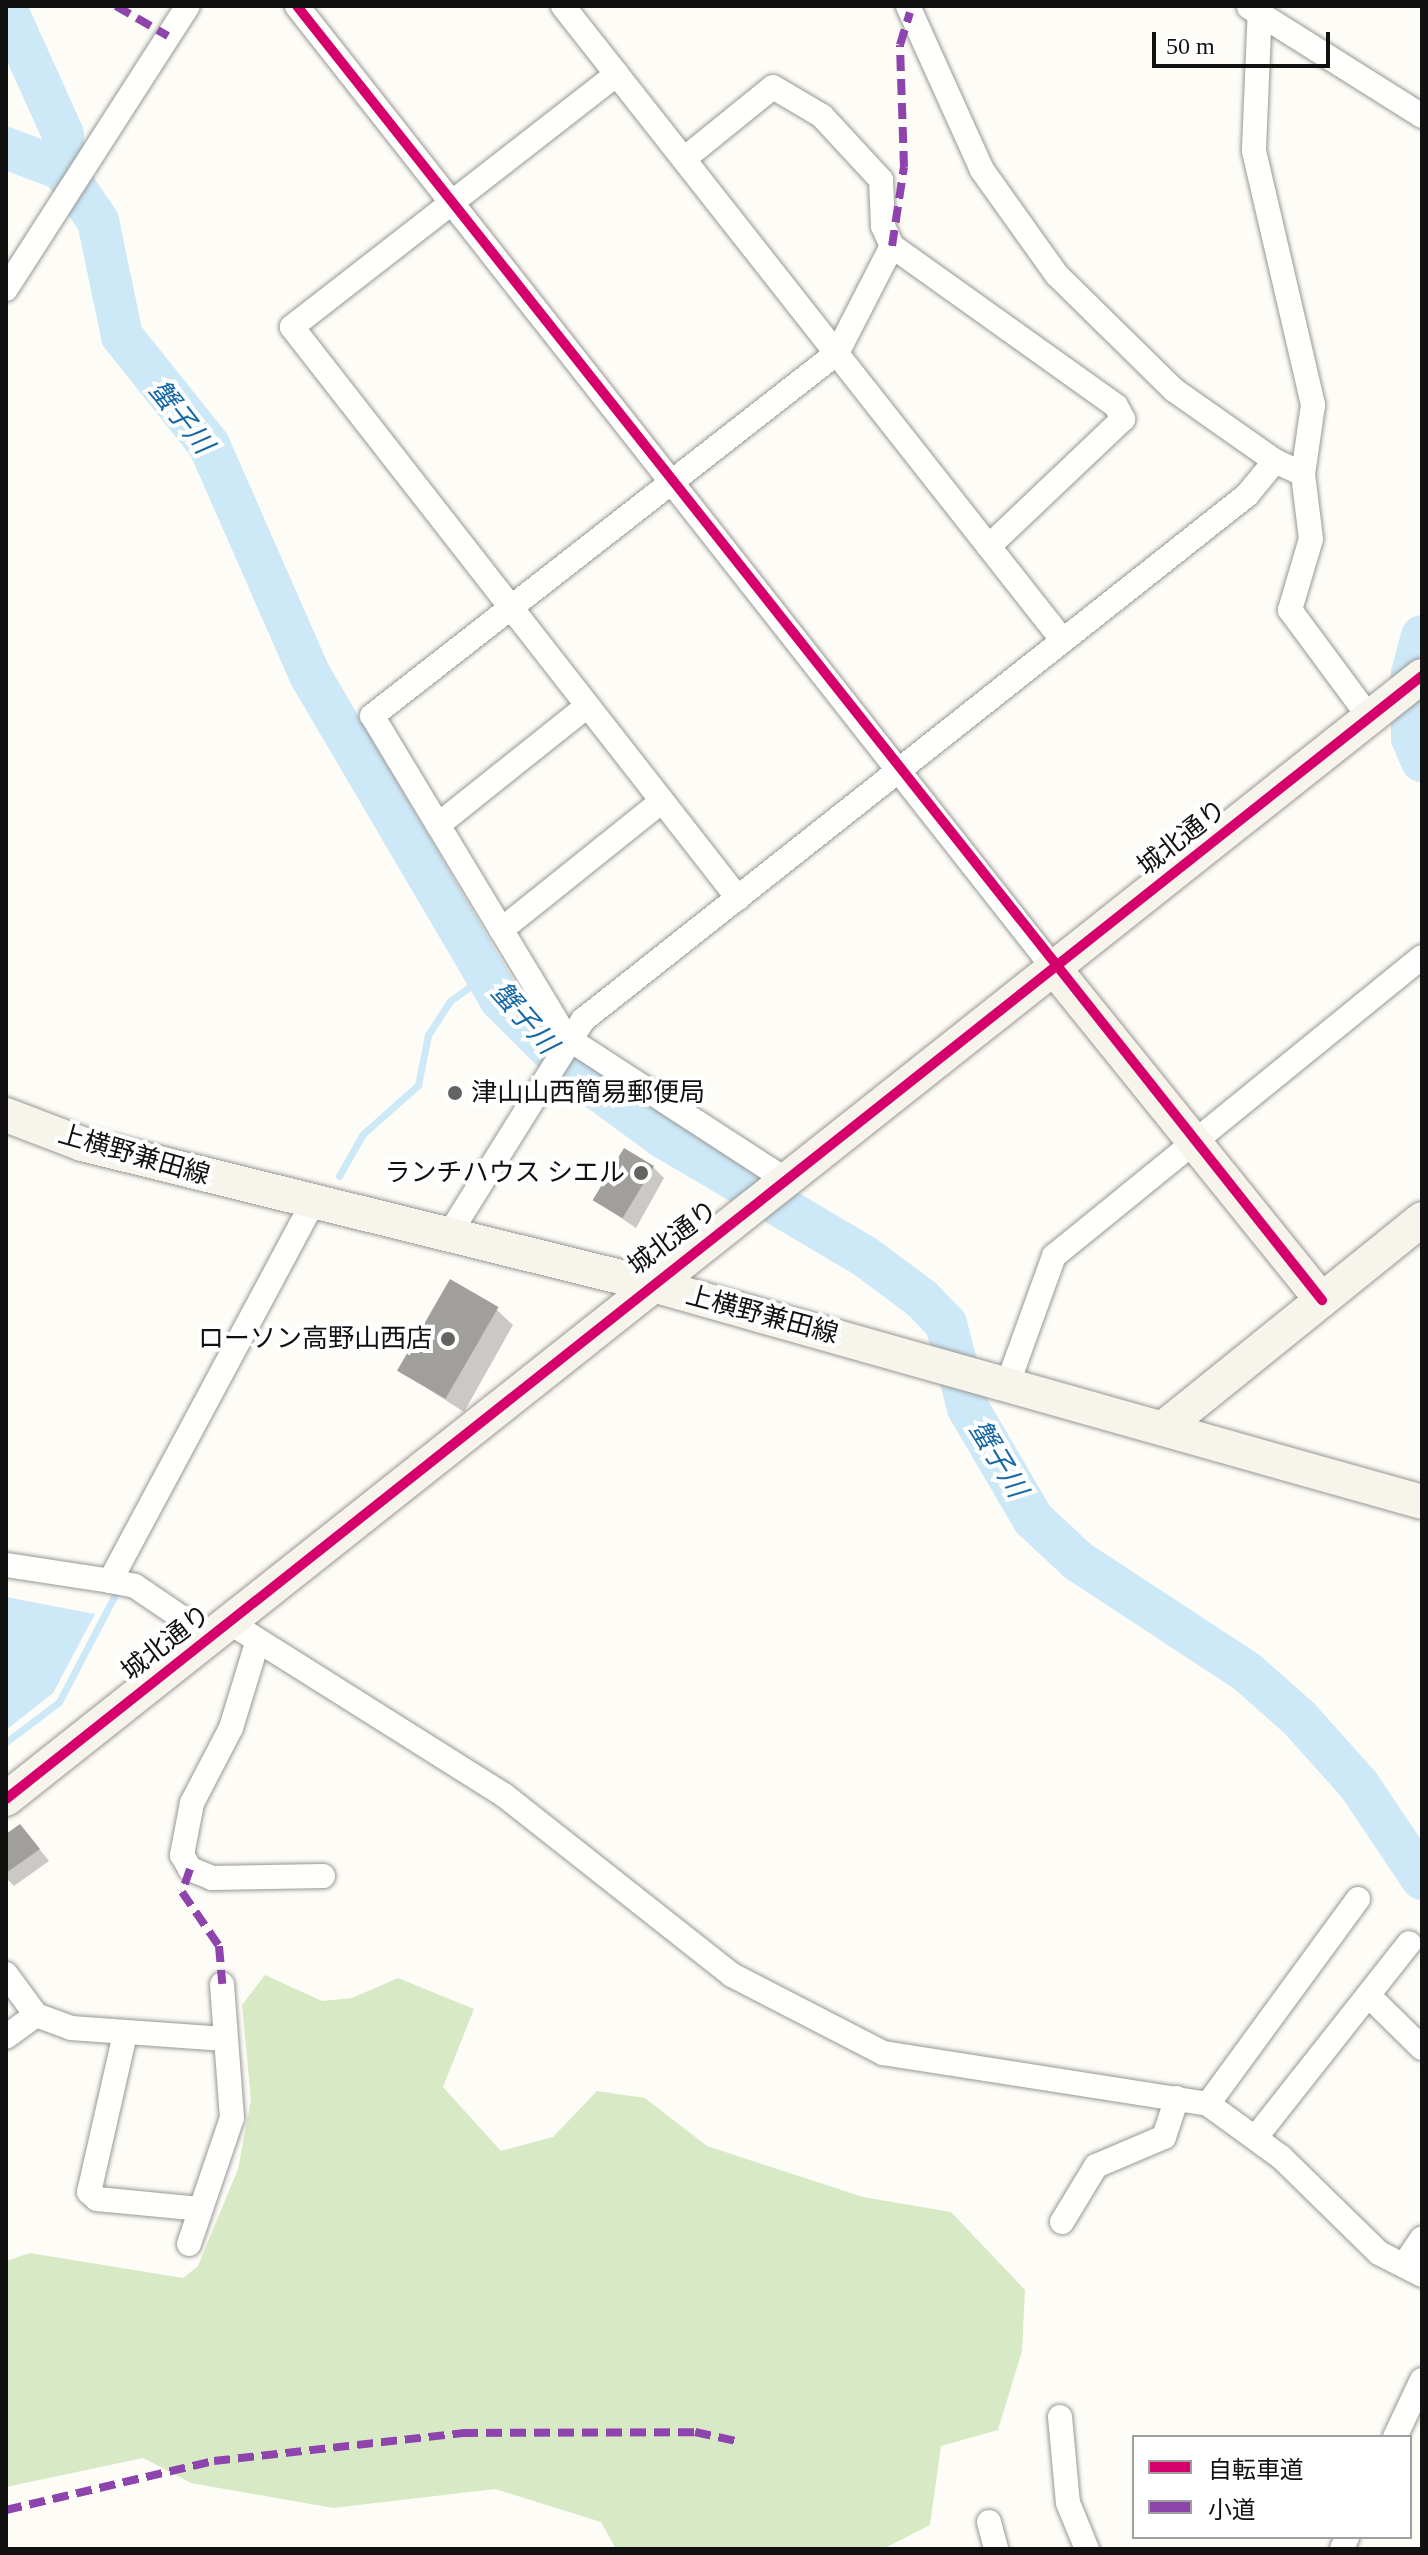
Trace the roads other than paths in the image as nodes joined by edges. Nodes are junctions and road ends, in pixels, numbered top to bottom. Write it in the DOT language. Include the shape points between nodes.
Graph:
graph roads {
  1 [pos="188,6"];
  2 [pos="297,6"];
  3 [pos="563,6"];
  4 [pos="908,6"];
  5 [pos="1256,9"];
  6 [pos="617,74"];
  7 [pos="1422,116"];
  8 [pos="684,159"];
  9 [pos="451,201"];
  10 [pos="892,246"];
  11 [pos="6,289"];
  12 [pos="837,353"];
  13 [pos="1275,461"];
  14 [pos="1303,474"];
  15 [pos="671,482"];
  16 [pos="989,546"];
  17 [pos="510,607"];
  18 [pos="1060,637"];
  19 [pos="1422,676"];
  20 [pos="587,706"];
  21 [pos="1375,715"];
  22 [pos="899,773"];
  23 [pos="662,801"];
  24 [pos="438,825"];
  25 [pos="738,898"];
  26 [pos="501,930"];
  27 [pos="1422,957"];
  28 [pos="1053,967"];
  29 [pos="566,1037"];
  30 [pos="6,1115"];
  31 [pos="1198,1144"];
  32 [pos="781,1183"];
  33 [pos="313,1202"];
  34 [pos="1422,1219"];
  35 [pos="448,1236"];
  36 [pos="649,1284"];
  37 [pos="1322,1300"];
  38 [pos="994,1379"];
  39 [pos="1167,1425"];
  40 [pos="1422,1502"];
  41 [pos="6,1565"];
  42 [pos="110,1581"];
  43 [pos="220,1629"];
  44 [pos="257,1643"];
  45 [pos="6,1799"];
  46 [pos="323,1876"];
  47 [pos="1358,1899"];
  48 [pos="1409,1943"];
  49 [pos="6,1974"];
  50 [pos="222,1984"];
  51 [pos="1369,1996"];
  52 [pos="36,2015"];
  53 [pos="125,2034"];
  54 [pos="6,2037"];
  55 [pos="225,2039"];
  56 [pos="1422,2048"];
  57 [pos="1177,2098"];
  58 [pos="1208,2104"];
  59 [pos="1256,2137"];
  60 [pos="200,2209"];
  61 [pos="1062,2222"];
  62 [pos="1422,2238"];
  63 [pos="189,2244"];
  64 [pos="1413,2270"];
  65 [pos="1422,2380"];
  66 [pos="1060,2417"];
  67 [pos="1396,2435"];
  68 [pos="989,2522"];
  69 [pos="996,2549"];
  70 [pos="1087,2549"];
  1 -- 11 [label="street"];
  2 -- 9 [label="street"];
  3 -- 6 [label="street"];
  4 -- 13 [label="street" via="982,170 1057,275 1183,397"];
  5 -- 7 [label="street"];
  5 -- 14 [label="street" via="1254,151 1312,386"];
  6 -- 8 [label="street"];
  6 -- 9 [label="street"];
  8 -- 10 [label="street" via="773,87 822,116 881,180 883,226"];
  8 -- 12 [label="street"];
  9 -- 15 [label="street"];
  9 -- 17 [label="street" via="292,327"];
  10 -- 12 [label="street"];
  10 -- 16 [label="street" via="1039,345 1116,406 1123,419"];
  12 -- 15 [label="street"];
  12 -- 16 [label="street"];
  13 -- 14 [label="street"];
  13 -- 18 [label="street" via="1247,495"];
  14 -- 21 [label="street" via="1311,539 1290,610"];
  15 -- 17 [label="street"];
  15 -- 22 [label="street"];
  16 -- 18 [label="street"];
  17 -- 20 [label="street"];
  17 -- 24 [label="street" via="372,716"];
  18 -- 22 [label="street"];
  19 -- 21 [label="street, 城北通り"];
  20 -- 23 [label="street"];
  20 -- 24 [label="street"];
  21 -- 28 [label="street, 城北通り"];
  22 -- 25 [label="street"];
  22 -- 28 [label="street"];
  23 -- 25 [label="street"];
  23 -- 26 [label="street"];
  24 -- 26 [label="street"];
  25 -- 29 [label="street"];
  26 -- 29 [label="street"];
  27 -- 31 [label="street"];
  28 -- 31 [label="street"];
  28 -- 32 [label="street, 城北通り"];
  29 -- 32 [label="street"];
  29 -- 35 [label="street"];
  30 -- 33 [label="street, 上横野兼田線" via="82,1144"];
  31 -- 37 [label="street"];
  31 -- 38 [label="street" via="1054,1256"];
  32 -- 36 [label="street, 城北通り"];
  33 -- 35 [label="street, 上横野兼田線"];
  33 -- 42 [label="street"];
  34 -- 37 [label="street"];
  35 -- 36 [label="street, 上横野兼田線"];
  36 -- 38 [label="street, 上横野兼田線"];
  36 -- 43 [label="street, 城北通り"];
  37 -- 39 [label="street"];
  38 -- 39 [label="street, 上横野兼田線"];
  39 -- 40 [label="street, 上横野兼田線"];
  41 -- 42 [label="street" via="45,1576"];
  42 -- 43 [label="street" via="135,1586"];
  43 -- 44 [label="street"];
  43 -- 45 [label="street, 城北通り"];
  44 -- 46 [label="street" via="231,1728 192,1803 182,1855 190,1869 212,1878"];
  44 -- 57 [label="street" via="368,1704 504,1795 732,1975 883,2053"];
  47 -- 58 [label="street"];
  48 -- 51 [label="street"];
  49 -- 52 [label="street"];
  50 -- 55 [label="street"];
  51 -- 56 [label="street"];
  51 -- 59 [label="street"];
  52 -- 53 [label="street" via="71,2028"];
  52 -- 54 [label="street"];
  53 -- 55 [label="street"];
  53 -- 60 [label="street" via="89,2192 97,2199"];
  55 -- 60 [label="street" via="232,2118 227,2150"];
  57 -- 58 [label="street"];
  57 -- 61 [label="street" via="1164,2137 1096,2166"];
  58 -- 59 [label="street"];
  59 -- 64 [label="street" via="1379,2253"];
  60 -- 63 [label="street"];
  62 -- 64 [label="street"];
  65 -- 67 [label="street"];
  66 -- 70 [label="street" via="1068,2503"];
  68 -- 69 [label="street"];
}
